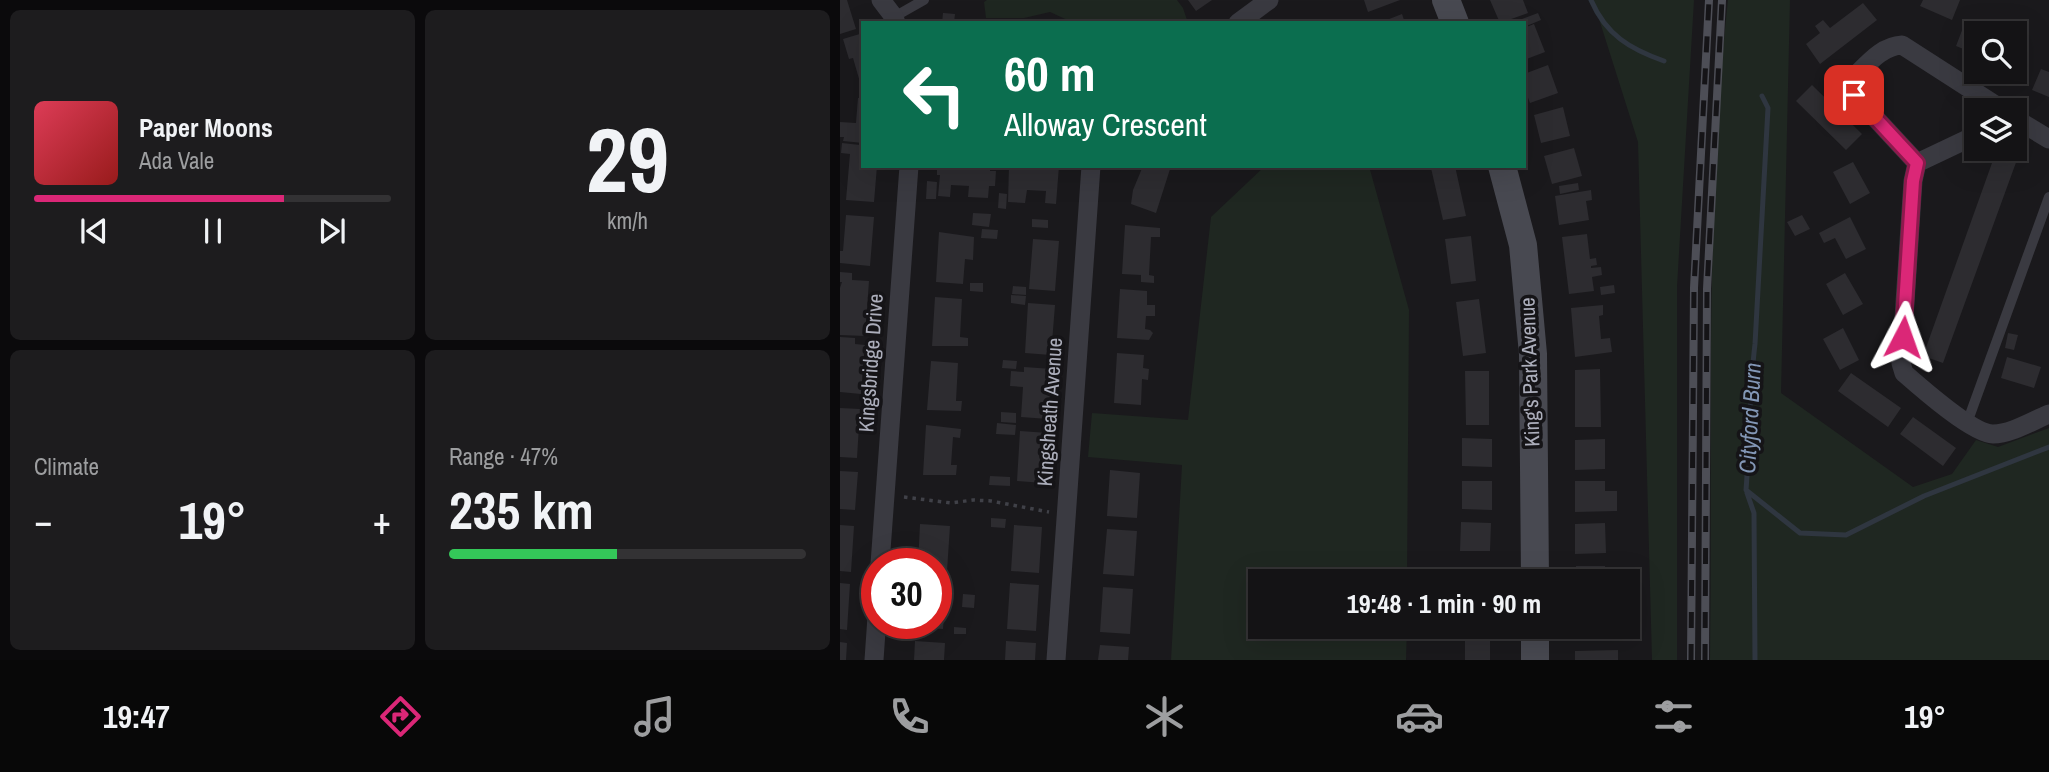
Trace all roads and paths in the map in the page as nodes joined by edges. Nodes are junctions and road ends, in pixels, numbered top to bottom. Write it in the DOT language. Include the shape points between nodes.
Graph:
graph roads {
  1 [pos="881,0"];
  2 [pos="924,0"];
  3 [pos="1269,0"];
  4 [pos="1446,0"];
  5 [pos="895,20"];
  6 [pos="1241,21"];
  7 [pos="1454,21"];
  8 [pos="1984,98"];
  9 [pos="2027,125"];
  10 [pos="2049,139"];
  11 [pos="1964,141"];
  12 [pos="1917,163"];
  13 [pos="909,168"];
  14 [pos="1091,168"];
  15 [pos="1503,168"];
  16 [pos="2049,197"];
  17 [pos="2049,414"];
  18 [pos="1967,423"];
  19 [pos="884,494"];
  20 [pos="1067,515"];
  21 [pos="881,548"];
  22 [pos="1535,569"];
  23 [pos="875,639"];
  24 [pos="1535,639"];
  25 [pos="874,660"];
  26 [pos="1056,660"];
  27 [pos="1535,660"];
  1 -- 5 [label="street"];
  2 -- 5 [label="lane"];
  3 -- 6 [label="street"];
  4 -- 7 [label="main road"];
  8 -- 12 [label="street" via="1902,45 1883,50 1852,79 1854,95"];
  9 -- 10 [label="street"];
  11 -- 12 [label="street"];
  12 -- 18 [label="street" via="1901,363 1904,373"];
  13 -- 19 [label="street, Kingsbridge Drive"];
  14 -- 20 [label="street, Kingsheath Avenue"];
  15 -- 22 [label="main road, King's Park Avenue" via="1523,245 1533,354"];
  16 -- 18 [label="lane"];
  17 -- 18 [label="street" via="1990,434"];
  19 -- 20 [label="path" via="951,503 990,501"];
  19 -- 21 [label="street, Kingsbridge Drive"];
  20 -- 26 [label="street, Kingsheath Avenue"];
  23 -- 25 [label="street"];
  24 -- 27 [label="main road"];
}
